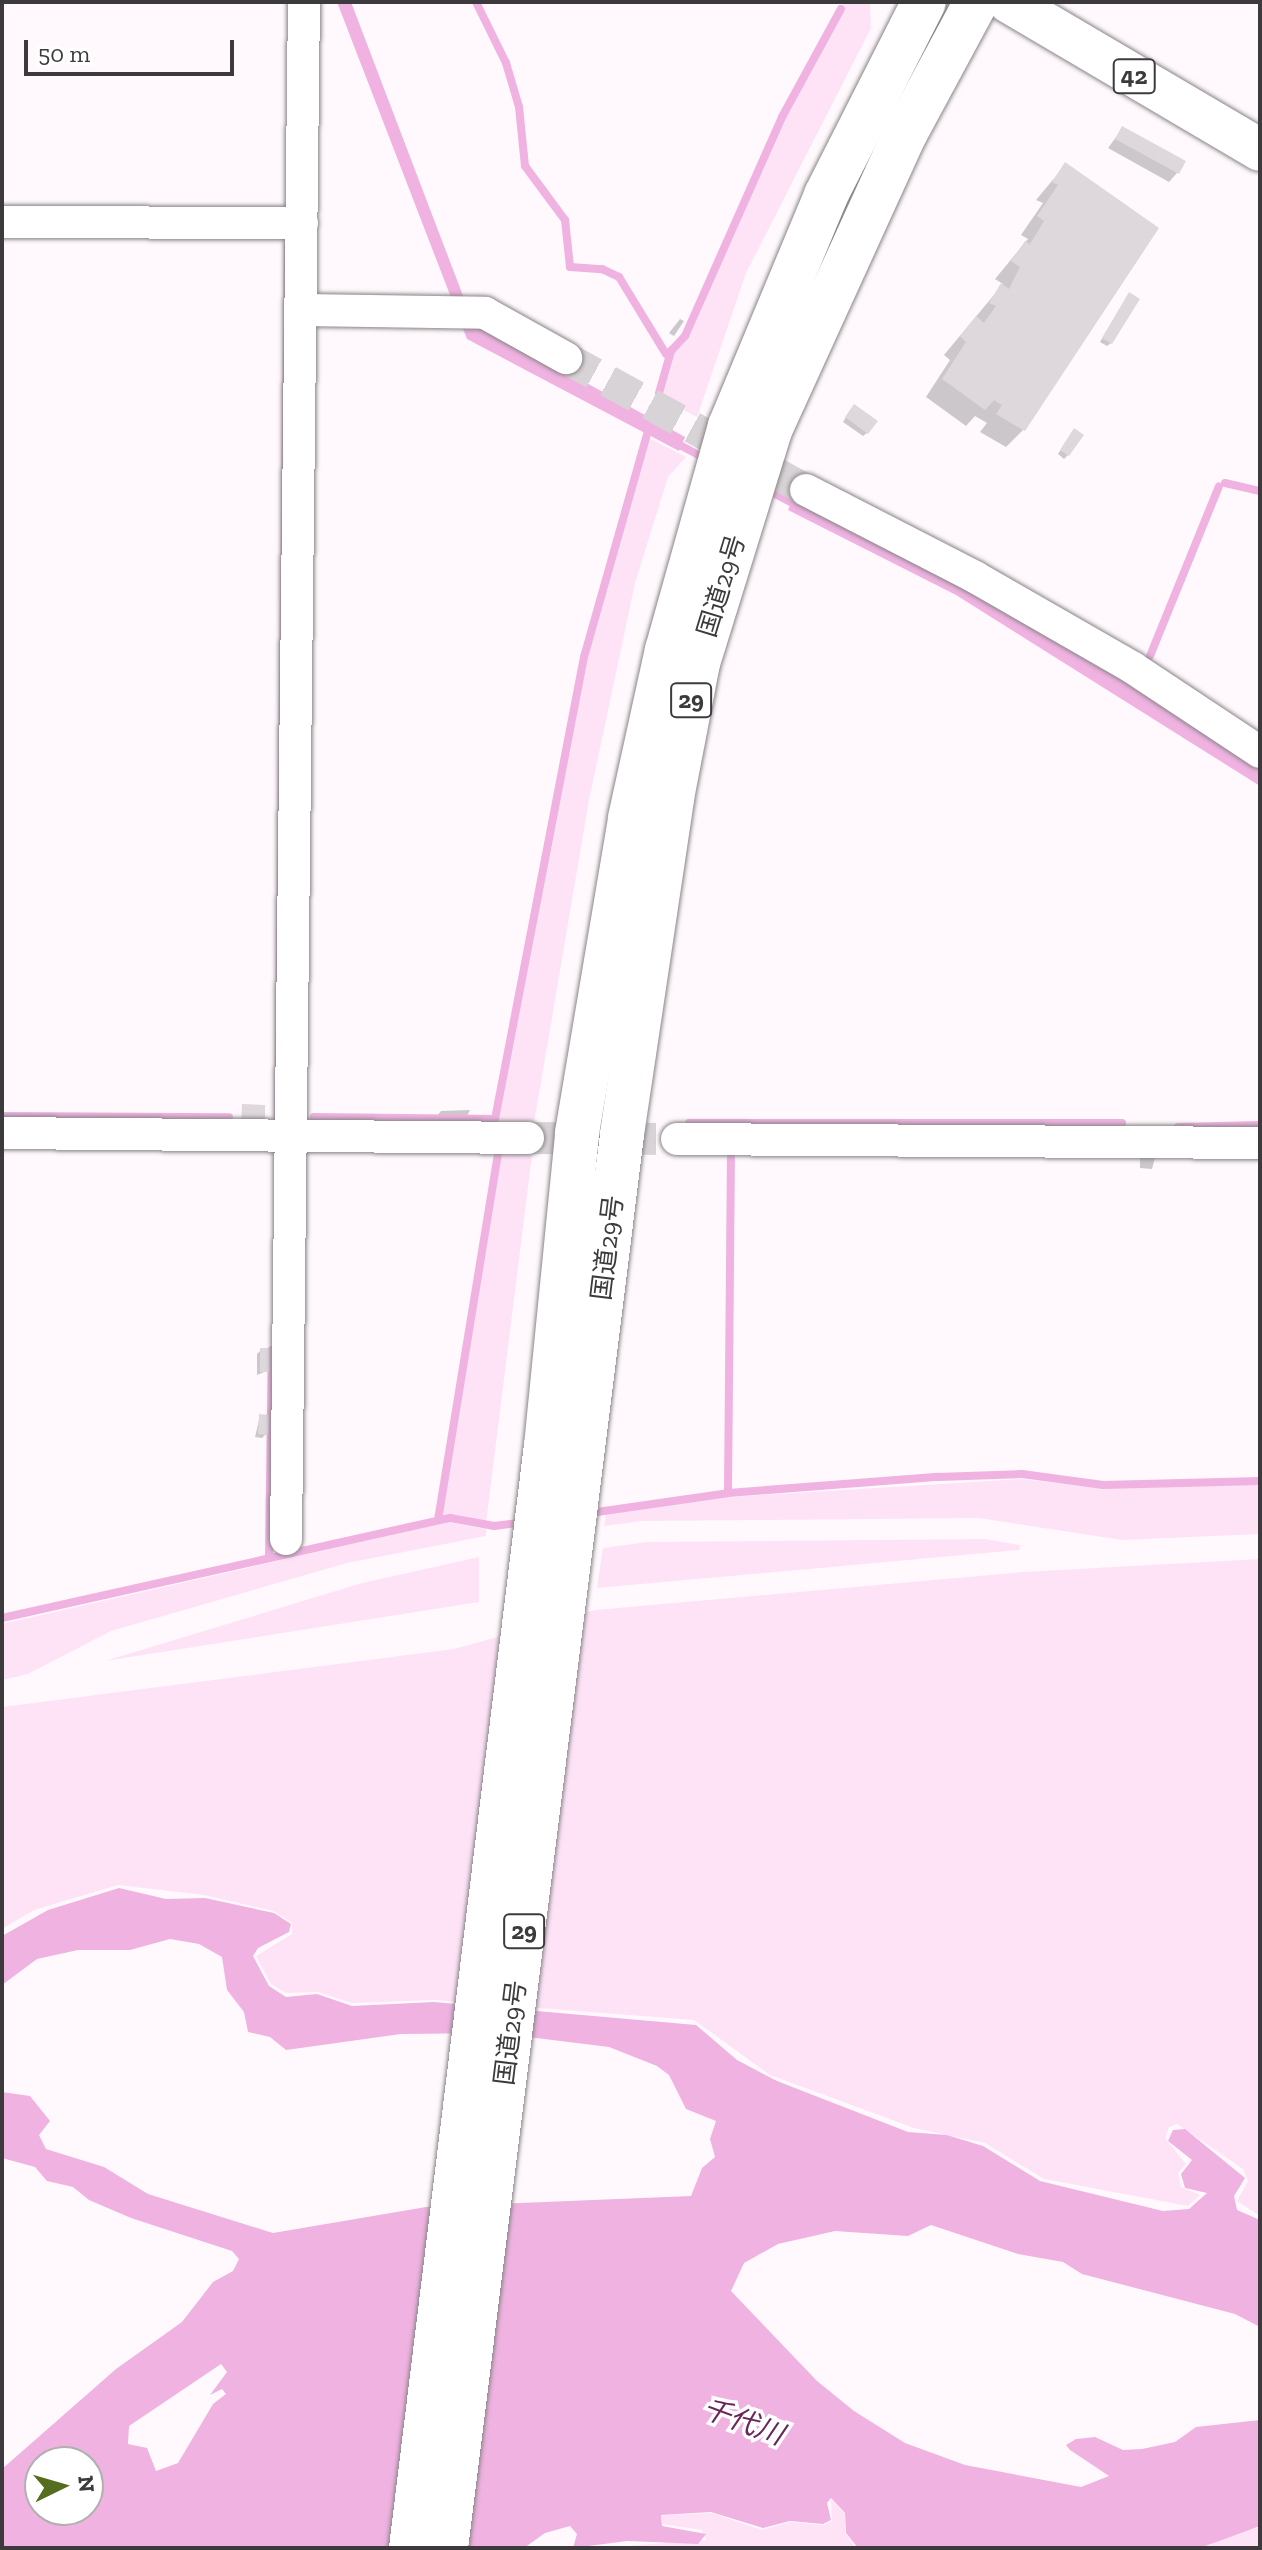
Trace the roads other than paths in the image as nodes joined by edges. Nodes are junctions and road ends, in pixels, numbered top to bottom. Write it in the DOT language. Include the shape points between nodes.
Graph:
graph roads {
  1 [pos="304,2"];
  2 [pos="924,2"];
  3 [pos="976,2"];
  4 [pos="1009,2"];
  5 [pos="1260,150"];
  6 [pos="2,222"];
  7 [pos="302,223"];
  8 [pos="303,310"];
  9 [pos="566,358"];
  10 [pos="806,490"];
  11 [pos="1260,752"];
  12 [pos="2,1133"];
  13 [pos="293,1135"];
  14 [pos="528,1138"];
  15 [pos="677,1139"];
  16 [pos="1260,1143"];
  17 [pos="565,1447"];
  18 [pos="286,1539"];
  19 [pos="467,2089"];
  20 [pos="463,2412"];
  21 [pos="383,2548"];
  22 [pos="411,2548"];
  23 [pos="446,2548"];
  24 [pos="456,2548"];
  1 -- 7 [label="street"];
  2 -- 17 [label="highway, 国道29号 / 29" via="826,195 730,426 667,650 630,818 577,1133"];
  3 -- 17 [label="highway, 国道29号 / 29" via="905,134 770,430 698,663"];
  4 -- 5 [label="main road, 42"];
  6 -- 7 [label="street"];
  7 -- 8 [label="street"];
  8 -- 9 [label="street" via="485,313"];
  8 -- 13 [label="street"];
  10 -- 11 [label="street" via="1133,668"];
  12 -- 13 [label="street"];
  13 -- 14 [label="street"];
  13 -- 18 [label="street"];
  15 -- 16 [label="street"];
  17 -- 19 [label="highway, 国道29号 / 29"];
  17 -- 20 [label="highway, 国道29号 / 29"];
  19 -- 21 [label="highway, 29" via="441,2143"];
  19 -- 22 [label="highway, 国道29号 / 29"];
  20 -- 23 [label="highway, 国道29号 / 29"];
  20 -- 24 [label="highway, 29"];
}
